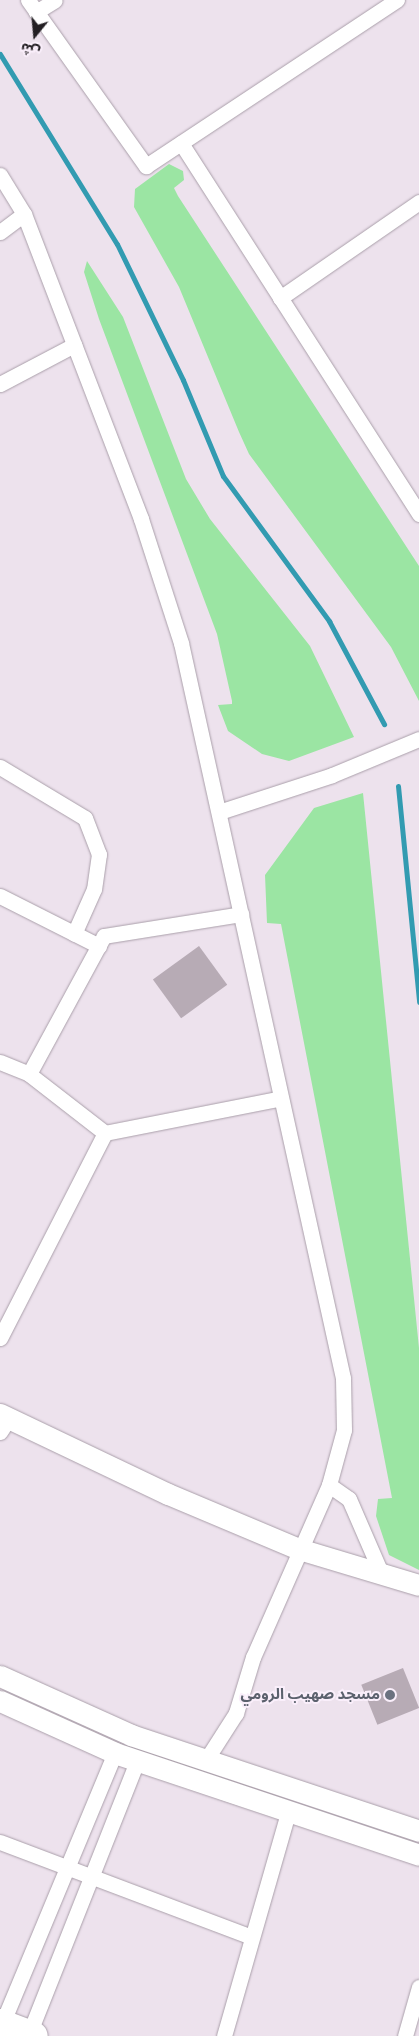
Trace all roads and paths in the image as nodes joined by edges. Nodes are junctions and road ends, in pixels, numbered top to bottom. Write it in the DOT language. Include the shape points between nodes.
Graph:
graph roads {
  1 [pos="55,0"];
  2 [pos="397,0"];
  3 [pos="32,6"];
  4 [pos="181,143"];
  5 [pos="0,175"];
  6 [pos="419,202"];
  7 [pos="24,214"];
  8 [pos="0,232"];
  9 [pos="280,298"];
  10 [pos="74,345"];
  11 [pos="0,384"];
  12 [pos="419,514"];
  13 [pos="419,739"];
  14 [pos="0,767"];
  15 [pos="218,812"];
  16 [pos="0,896"];
  17 [pos="241,914"];
  18 [pos="74,934"];
  19 [pos="98,946"];
  20 [pos="0,1062"];
  21 [pos="29,1074"];
  22 [pos="281,1098"];
  23 [pos="105,1133"];
  24 [pos="0,1338"];
  25 [pos="3,1421"];
  26 [pos="329,1484"];
  27 [pos="299,1548"];
  28 [pos="381,1573"];
  29 [pos="419,1585"];
  30 [pos="0,1676"];
  31 [pos="0,1701"];
  32 [pos="115,1753"];
  33 [pos="206,1760"];
  34 [pos="137,1761"];
  35 [pos="288,1813"];
  36 [pos="419,1832"];
  37 [pos="0,1842"];
  38 [pos="419,1855"];
  39 [pos="67,1868"];
  40 [pos="92,1876"];
  41 [pos="252,1937"];
  42 [pos="419,1987"];
  43 [pos="1,2023"];
  44 [pos="32,2035"];
  45 [pos="224,2036"];
  46 [pos="405,2036"];
  1 -- 3 [label="street"];
  2 -- 4 [label="street"];
  3 -- 4 [label="street" via="146,166"];
  4 -- 9 [label="street"];
  5 -- 7 [label="street"];
  6 -- 9 [label="street"];
  7 -- 8 [label="street"];
  7 -- 10 [label="street"];
  9 -- 12 [label="street"];
  10 -- 11 [label="street"];
  10 -- 15 [label="street" via="141,519 181,643"];
  13 -- 15 [label="street" via="332,775"];
  14 -- 18 [label="street" via="85,818 99,854 94,889"];
  15 -- 17 [label="street"];
  16 -- 18 [label="street"];
  17 -- 19 [label="street" via="104,936"];
  17 -- 22 [label="street"];
  18 -- 19 [label="street"];
  19 -- 21 [label="street"];
  20 -- 21 [label="street"];
  21 -- 23 [label="street"];
  22 -- 23 [label="street"];
  22 -- 26 [label="street" via="343,1378 344,1430"];
  23 -- 24 [label="street"];
  25 -- 27 [label="street"];
  26 -- 27 [label="street"];
  26 -- 28 [label="street" via="349,1499"];
  27 -- 28 [label="street"];
  27 -- 33 [label="street" via="253,1657 236,1712"];
  28 -- 29 [label="street"];
  30 -- 33 [label="street" via="131,1735"];
  31 -- 32 [label="street"];
  32 -- 34 [label="street"];
  32 -- 39 [label="street"];
  33 -- 36 [label="street"];
  34 -- 35 [label="street"];
  34 -- 40 [label="street"];
  35 -- 38 [label="street"];
  35 -- 41 [label="street"];
  37 -- 39 [label="street"];
  39 -- 40 [label="street"];
  39 -- 43 [label="street"];
  40 -- 41 [label="street"];
  40 -- 44 [label="street"];
  41 -- 45 [label="street"];
  42 -- 46 [label="street"];
  43 -- 44 [label="highway"];
}
